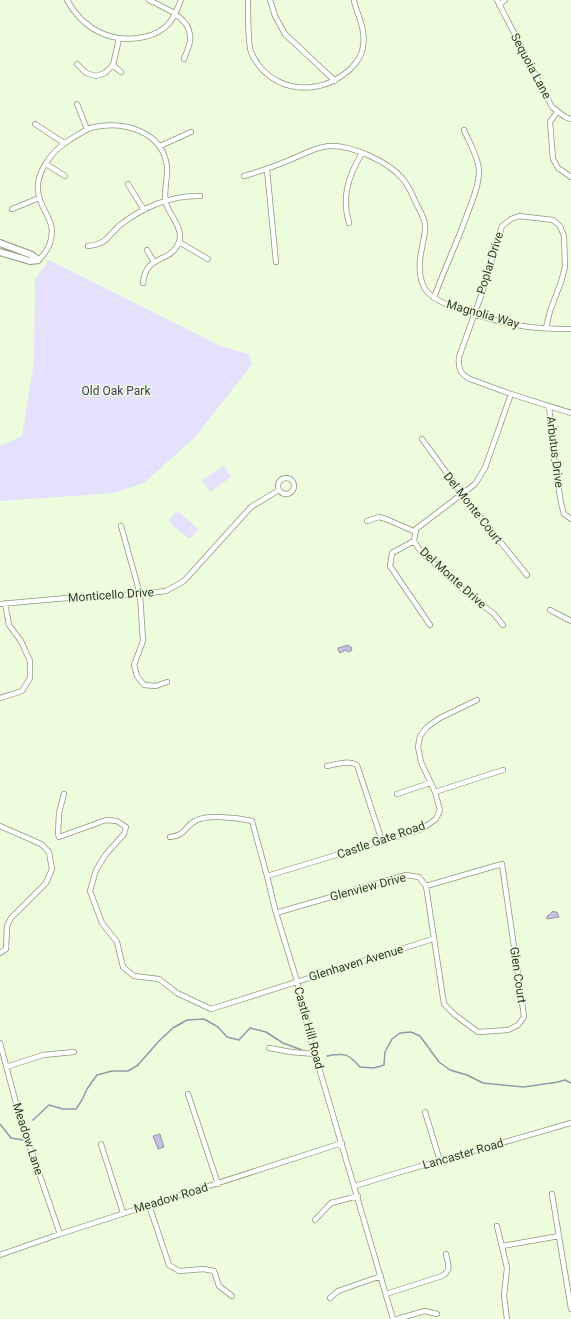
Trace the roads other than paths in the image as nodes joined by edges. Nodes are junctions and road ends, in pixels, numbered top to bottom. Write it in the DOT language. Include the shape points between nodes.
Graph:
graph roads {
  1 [pos="67,0"];
  2 [pos="149,0"];
  3 [pos="181,0"];
  4 [pos="248,0"];
  5 [pos="270,0"];
  6 [pos="505,0"];
  7 [pos="354,2"];
  8 [pos="498,2"];
  9 [pos="175,14"];
  10 [pos="119,39"];
  11 [pos="184,59"];
  12 [pos="77,64"];
  13 [pos="113,65"];
  14 [pos="121,72"];
  15 [pos="335,81"];
  16 [pos="77,104"];
  17 [pos="557,112"];
  18 [pos="571,119"];
  19 [pos="35,124"];
  20 [pos="87,130"];
  21 [pos="464,130"];
  22 [pos="191,132"];
  23 [pos="64,144"];
  24 [pos="160,146"];
  25 [pos="362,153"];
  26 [pos="46,164"];
  27 [pos="267,170"];
  28 [pos="65,176"];
  29 [pos="244,176"];
  30 [pos="571,177"];
  31 [pos="128,184"];
  32 [pos="200,196"];
  33 [pos="39,198"];
  34 [pos="165,201"];
  35 [pos="12,209"];
  36 [pos="144,210"];
  37 [pos="349,223"];
  38 [pos="179,242"];
  39 [pos="0,243"];
  40 [pos="88,246"];
  41 [pos="147,250"];
  42 [pos="0,252"];
  43 [pos="208,259"];
  44 [pos="38,260"];
  45 [pos="154,262"];
  46 [pos="276,262"];
  47 [pos="143,283"];
  48 [pos="434,298"];
  49 [pos="473,314"];
  50 [pos="546,328"];
  51 [pos="571,329"];
  52 [pos="511,394"];
  53 [pos="549,406"];
  54 [pos="571,413"];
  55 [pos="422,439"];
  56 [pos="279,490"];
  57 [pos="462,494"];
  58 [pos="571,519"];
  59 [pos="367,521"];
  60 [pos="122,526"];
  61 [pos="416,532"];
  62 [pos="414,541"];
  63 [pos="527,574"];
  64 [pos="140,594"];
  65 [pos="3,604"];
  66 [pos="550,610"];
  67 [pos="571,621"];
  68 [pos="430,625"];
  69 [pos="503,626"];
  70 [pos="167,682"];
  71 [pos="0,698"];
  72 [pos="477,700"];
  73 [pos="328,766"];
  74 [pos="504,770"];
  75 [pos="430,783"];
  76 [pos="435,792"];
  77 [pos="64,794"];
  78 [pos="397,794"];
  79 [pos="0,826"];
  80 [pos="170,837"];
  81 [pos="382,841"];
  82 [pos="268,876"];
  83 [pos="426,886"];
  84 [pos="276,913"];
  85 [pos="433,939"];
  86 [pos="0,953"];
  87 [pos="297,981"];
  88 [pos="0,1042"];
  89 [pos="269,1048"];
  90 [pos="74,1052"];
  91 [pos="315,1054"];
  92 [pos="6,1068"];
  93 [pos="188,1094"];
  94 [pos="425,1112"];
  95 [pos="571,1124"];
  96 [pos="342,1143"];
  97 [pos="101,1144"];
  98 [pos="440,1161"];
  99 [pos="218,1184"];
  100 [pos="355,1186"];
  101 [pos="552,1194"];
  102 [pos="358,1196"];
  103 [pos="149,1205"];
  104 [pos="123,1214"];
  105 [pos="315,1220"];
  106 [pos="497,1226"];
  107 [pos="60,1234"];
  108 [pos="559,1236"];
  109 [pos="502,1246"];
  110 [pos="446,1254"];
  111 [pos="0,1255"];
  112 [pos="381,1276"];
  113 [pos="386,1294"];
  114 [pos="232,1296"];
  115 [pos="330,1298"];
  116 [pos="571,1309"];
  117 [pos="437,1314"];
  118 [pos="393,1319"];
  119 [pos="397,1319"];
  120 [pos="507,1319"];
  1 -- 10 [label="street" via="89,26 104,35"];
  2 -- 9 [label="street"];
  3 -- 9 [label="street"];
  4 -- 15 [label="street" via="250,50 257,64 268,76 300,89"];
  5 -- 15 [label="street" via="285,34"];
  6 -- 8 [label="street"];
  7 -- 15 [label="street" via="363,30 363,46 357,62"];
  8 -- 17 [label="street, Sequoia Lane" via="552,107"];
  9 -- 10 [label="street" via="170,23 149,36"];
  9 -- 11 [label="street" via="191,36"];
  10 -- 13 [label="street"];
  12 -- 13 [label="street" via="86,73 96,76 105,73"];
  13 -- 14 [label="street"];
  16 -- 20 [label="street"];
  17 -- 18 [label="street, Sequoia Lane"];
  17 -- 30 [label="street" via="550,122 553,159 558,168"];
  19 -- 23 [label="street"];
  20 -- 23 [label="street"];
  20 -- 24 [label="street" via="92,127 116,125 130,127 145,134"];
  21 -- 48 [label="street" via="478,164 477,184 462,230"];
  22 -- 24 [label="street"];
  23 -- 26 [label="street"];
  24 -- 34 [label="street" via="166,157"];
  25 -- 27 [label="street, Magnolia Way" via="344,147 329,146 313,150"];
  25 -- 37 [label="street" via="347,188 346,212"];
  25 -- 48 [label="street, Magnolia Way" via="392,170 402,178 410,190 425,224 420,263 421,280"];
  26 -- 28 [label="street"];
  26 -- 33 [label="street" via="38,182"];
  27 -- 29 [label="street, Magnolia Way"];
  27 -- 46 [label="street"];
  31 -- 36 [label="street"];
  32 -- 34 [label="street"];
  33 -- 35 [label="street"];
  33 -- 44 [label="street" via="50,220 52,233 47,249"];
  34 -- 36 [label="street"];
  34 -- 38 [label="street" via="178,228"];
  36 -- 40 [label="street" via="120,226 103,242"];
  38 -- 43 [label="street"];
  38 -- 45 [label="street" via="172,252"];
  39 -- 44 [label="street" via="32,255"];
  41 -- 45 [label="street"];
  42 -- 44 [label="street" via="30,262"];
  45 -- 47 [label="street" via="147,268"];
  48 -- 49 [label="street, Magnolia Way"];
  49 -- 50 [label="street, Magnolia Way" via="523,326"];
  49 -- 50 [label="street, Poplar Drive" via="502,226 520,216 553,220 560,226 564,236 565,267"];
  49 -- 52 [label="street, Poplar Drive" via="459,358 460,371 470,379"];
  50 -- 51 [label="street, Magnolia Way"];
  52 -- 53 [label="street, Poplar Drive"];
  52 -- 57 [label="street, Del Monte Drive" via="485,468 475,484"];
  53 -- 54 [label="street, Poplar Drive"];
  53 -- 58 [label="street, Arbutus Drive" via="561,503 564,514"];
  55 -- 57 [label="street, Del Monte Court"];
  56 -- 64 [label="street, Monticello Drive" via="251,507 184,581 166,591"];
  57 -- 61 [label="street, Del Monte Drive" via="416,529"];
  57 -- 63 [label="street, Del Monte Court"];
  59 -- 61 [label="street" via="378,517"];
  60 -- 64 [label="street"];
  61 -- 62 [label="street, Del Monte Drive"];
  62 -- 68 [label="street" via="392,553 390,566"];
  62 -- 69 [label="street, Del Monte Drive" via="421,552 494,614"];
  64 -- 65 [label="street, Monticello Drive"];
  64 -- 70 [label="street" via="143,641 134,665 137,676 144,685 156,686"];
  65 -- 71 [label="street" via="10,625 30,661 30,678 22,691"];
  66 -- 67 [label="street"];
  72 -- 75 [label="street, Castle Gate Road" via="440,718 427,727 420,736 420,762"];
  73 -- 81 [label="street" via="344,763 357,765"];
  74 -- 76 [label="street"];
  75 -- 76 [label="street, Castle Gate Road"];
  75 -- 78 [label="street"];
  76 -- 81 [label="street, Castle Gate Road" via="440,810 436,819 422,829"];
  77 -- 87 [label="street, Glenhaven Avenue" via="59,813 59,837 106,820 117,821 126,826 124,834 96,870 90,891 102,923 117,942 123,967 134,976 159,979 177,993 211,1009"];
  79 -- 86 [label="street" via="41,844 49,852 52,869 46,883 11,918 7,926 6,949"];
  80 -- 82 [label="street, Castle Hill Road" via="180,835 199,820 230,818 252,821"];
  81 -- 82 [label="street, Castle Gate Road"];
  82 -- 84 [label="street, Castle Hill Road"];
  83 -- 84 [label="street, Glenview Drive" via="419,877 406,875"];
  83 -- 85 [label="street, Glen Court"];
  83 -- 85 [label="street, Glen Court" via="502,864 524,1017 518,1025 508,1030 478,1032 444,1004"];
  84 -- 87 [label="street, Castle Hill Road"];
  85 -- 87 [label="street, Glenhaven Avenue"];
  87 -- 91 [label="street, Castle Hill Road"];
  88 -- 92 [label="street, Meadow Lane"];
  89 -- 91 [label="street"];
  90 -- 92 [label="street" via="43,1055"];
  91 -- 96 [label="street, Castle Hill Road"];
  92 -- 107 [label="street, Meadow Lane" via="20,1118"];
  93 -- 99 [label="street"];
  94 -- 98 [label="street"];
  95 -- 98 [label="street, Lancaster Road"];
  96 -- 99 [label="street, Meadow Road"];
  96 -- 100 [label="street, Castle Hill Road"];
  97 -- 104 [label="street"];
  98 -- 100 [label="street, Lancaster Road"];
  99 -- 103 [label="street, Meadow Road"];
  100 -- 102 [label="street, Castle Hill Road"];
  101 -- 108 [label="street"];
  102 -- 105 [label="street" via="331,1203"];
  102 -- 112 [label="street, Castle Hill Road"];
  103 -- 104 [label="street, Meadow Road"];
  103 -- 114 [label="street" via="169,1265 179,1271 204,1268 214,1271 219,1286"];
  104 -- 107 [label="street, Meadow Road"];
  106 -- 109 [label="street"];
  107 -- 111 [label="street, Meadow Road"];
  108 -- 109 [label="street"];
  108 -- 116 [label="street"];
  109 -- 120 [label="street" via="507,1268 504,1296"];
  110 -- 113 [label="street" via="449,1267 446,1274"];
  112 -- 113 [label="street, Castle Hill Road"];
  112 -- 115 [label="street" via="338,1291"];
  113 -- 118 [label="street, Castle Hill Road"];
  117 -- 119 [label="street" via="425,1311"];
}
